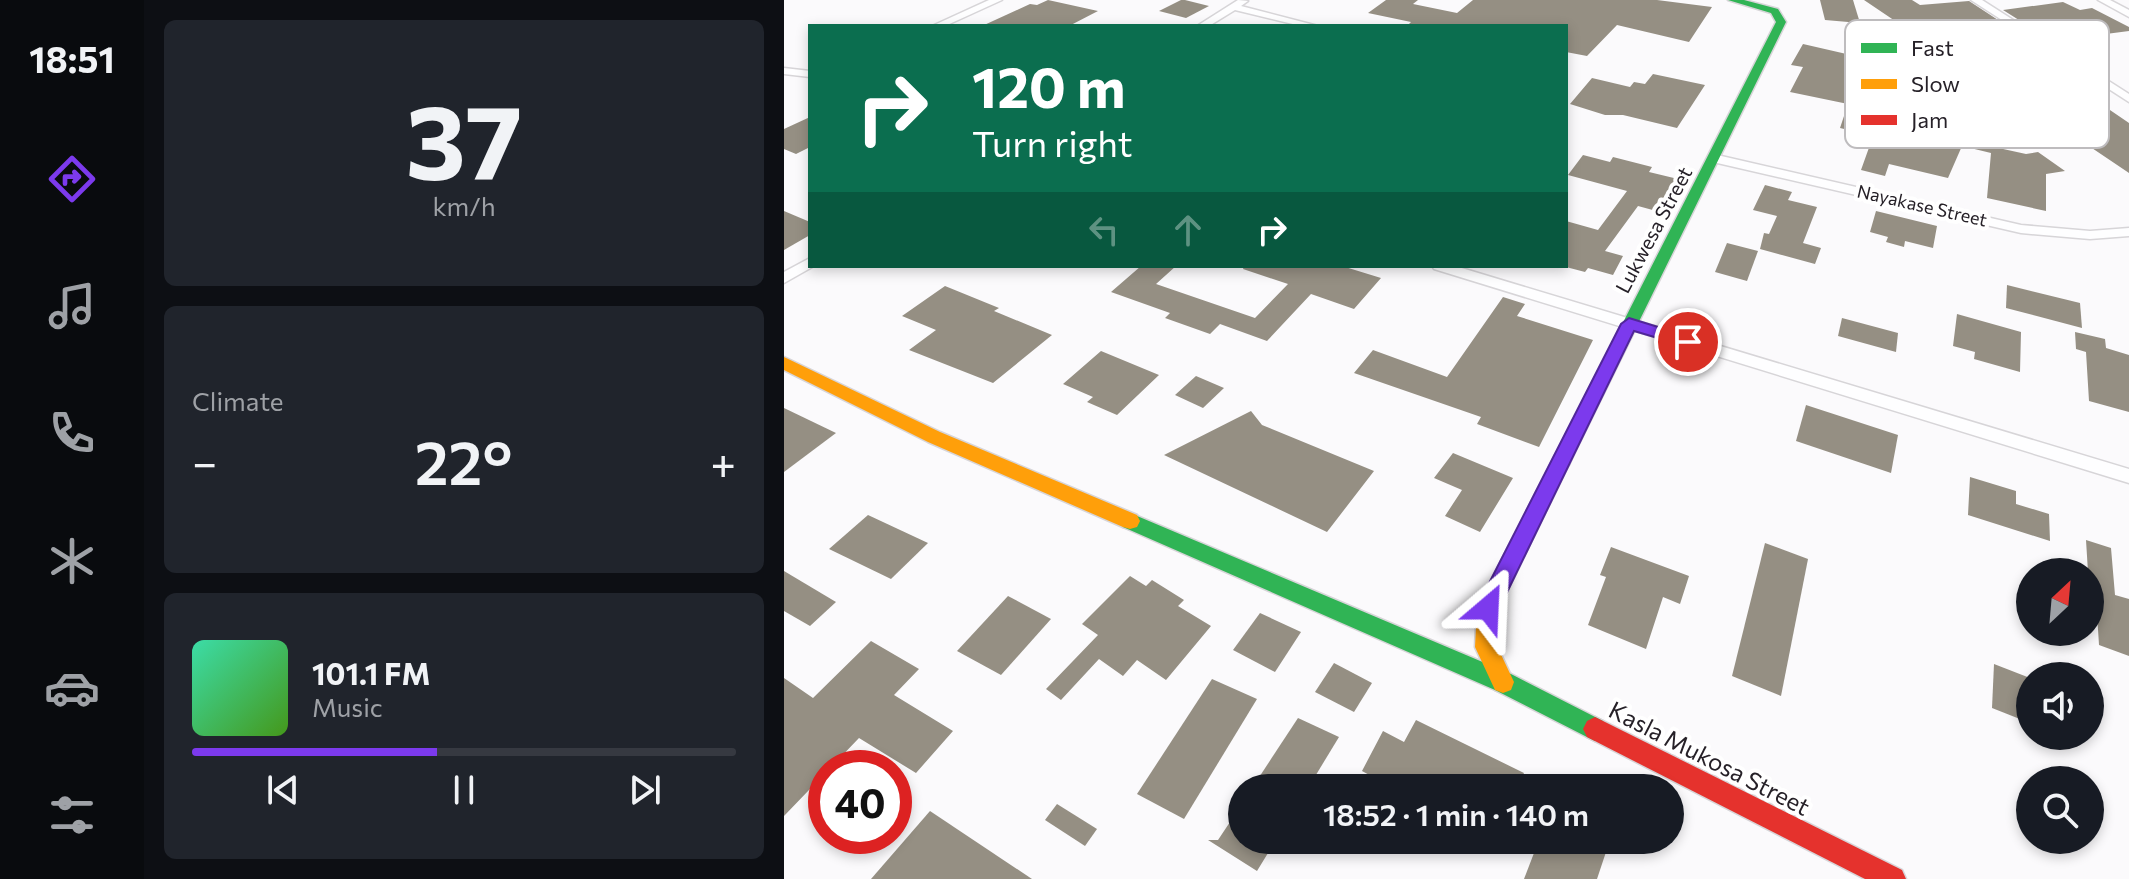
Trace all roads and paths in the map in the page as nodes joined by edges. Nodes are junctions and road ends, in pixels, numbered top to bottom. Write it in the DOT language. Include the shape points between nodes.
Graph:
graph roads {
  1 [pos="997,0"];
  2 [pos="1245,0"];
  3 [pos="1733,0"];
  4 [pos="1976,0"];
  5 [pos="2103,0"];
  6 [pos="1233,7"];
  7 [pos="2129,14"];
  8 [pos="2007,20"];
  9 [pos="942,24"];
  10 [pos="1205,24"];
  11 [pos="1305,24"];
  12 [pos="784,71"];
  13 [pos="808,74"];
  14 [pos="2109,86"];
  15 [pos="2129,99"];
  16 [pos="1717,159"];
  17 [pos="2129,232"];
  18 [pos="808,263"];
  19 [pos="1446,268"];
  20 [pos="784,278"];
  21 [pos="1629,324"];
  22 [pos="784,363"];
  23 [pos="2129,476"];
  24 [pos="1503,682"];
  25 [pos="1893,879"];
  1 -- 9 [label="street"];
  2 -- 6 [label="street"];
  3 -- 16 [label="street, Lukwesa Street" via="1775,11 1781,22"];
  4 -- 8 [label="street"];
  5 -- 7 [label="street"];
  6 -- 10 [label="street"];
  6 -- 11 [label="street"];
  12 -- 13 [label="street"];
  14 -- 15 [label="street"];
  16 -- 17 [label="street, Nayakase Street" via="2021,229 2090,235"];
  16 -- 21 [label="street, Lukwesa Street"];
  18 -- 20 [label="street"];
  19 -- 21 [label="street"];
  21 -- 23 [label="street"];
  21 -- 24 [label="street, Lukwesa Street" via="1488,608 1482,637 1486,658"];
  22 -- 24 [label="street, Kasla Mukosa Street" via="934,437"];
  24 -- 25 [label="street, Kasla Mukosa Street"];
}
